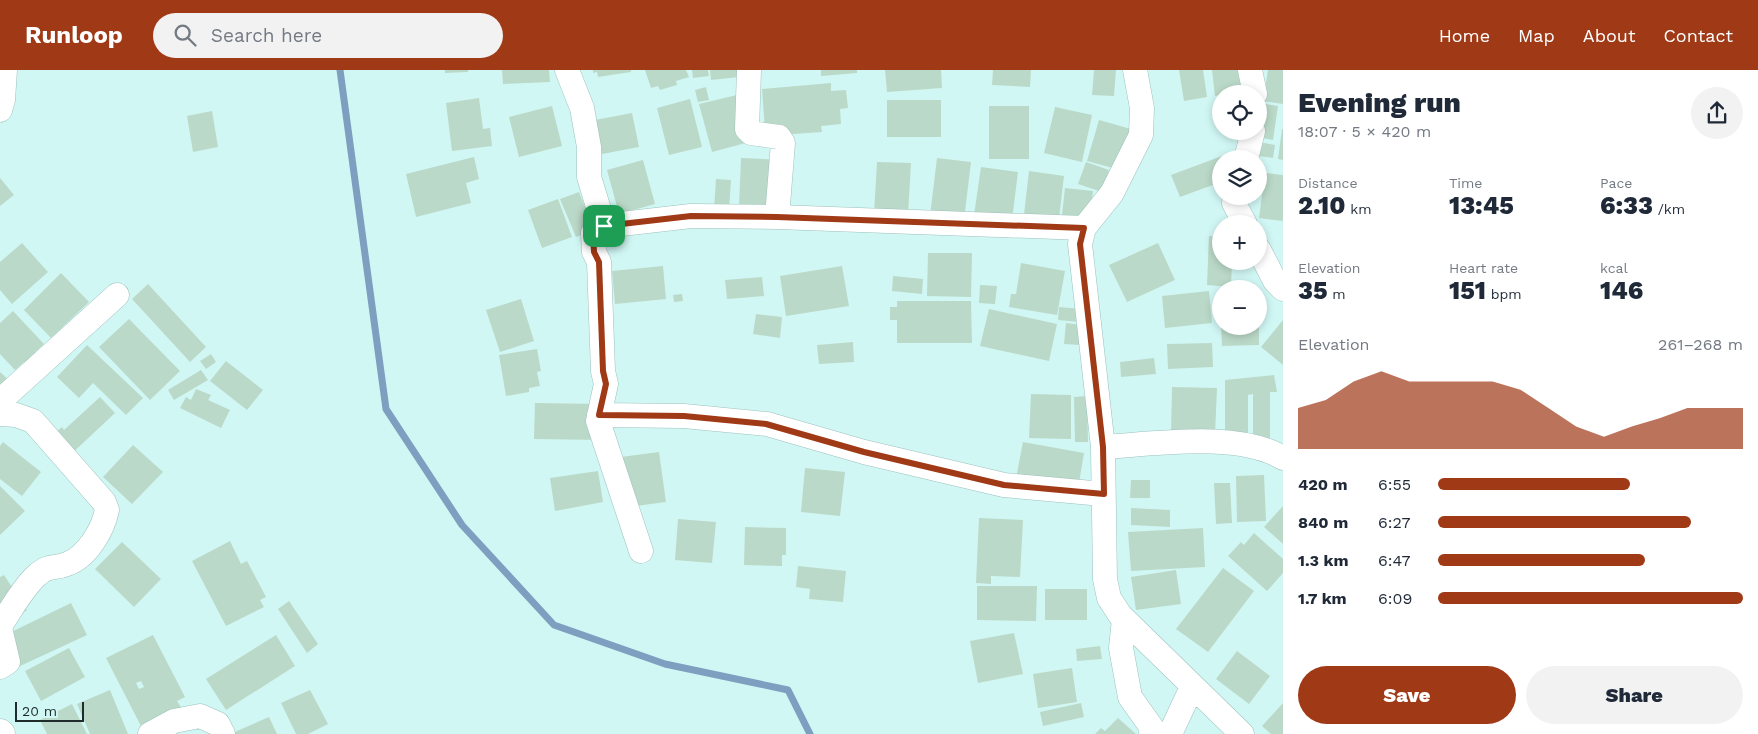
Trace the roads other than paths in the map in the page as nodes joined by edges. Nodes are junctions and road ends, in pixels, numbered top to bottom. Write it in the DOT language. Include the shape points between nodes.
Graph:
graph roads {
  1 [pos="5,70"];
  2 [pos="567,70"];
  3 [pos="749,70"];
  4 [pos="1135,70"];
  5 [pos="1250,70"];
  6 [pos="1253,85"];
  7 [pos="0,110"];
  8 [pos="777,217"];
  9 [pos="604,226"];
  10 [pos="1084,228"];
  11 [pos="1283,256"];
  12 [pos="1267,264"];
  13 [pos="1279,285"];
  14 [pos="117,296"];
  15 [pos="0,401"];
  16 [pos="0,414"];
  17 [pos="599,415"];
  18 [pos="1103,447"];
  19 [pos="1283,458"];
  20 [pos="1104,494"];
  21 [pos="641,551"];
  22 [pos="1124,619"];
  23 [pos="0,627"];
  24 [pos="0,667"];
  25 [pos="1192,686"];
  26 [pos="150,734"];
  27 [pos="223,734"];
  28 [pos="1151,734"];
  29 [pos="1170,734"];
  30 [pos="1242,734"];
  1 -- 7 [label="street"];
  2 -- 9 [label="street" via="582,108 589,147 589,177"];
  3 -- 8 [label="street" via="747,129 751,133 782,138 783,143"];
  4 -- 10 [label="street" via="1142,108 1141,135 1112,192"];
  5 -- 6 [label="street"];
  8 -- 9 [label="street" via="691,216"];
  8 -- 10 [label="street"];
  9 -- 17 [label="street" via="593,233 594,252 599,262 606,384"];
  10 -- 18 [label="street" via="1080,244"];
  11 -- 13 [label="street" via="1277,269"];
  12 -- 13 [label="street"];
  14 -- 15 [label="street"];
  16 -- 23 [label="street" via="34,421 104,502 107,510 95,540 68,564 49,566 35,578"];
  17 -- 20 [label="street" via="684,416 766,424 864,452 1004,485"];
  17 -- 21 [label="street" via="598,421"];
  18 -- 19 [label="street" via="1219,441 1269,449"];
  18 -- 20 [label="street"];
  20 -- 22 [label="street" via="1105,579 1109,598"];
  22 -- 25 [label="street"];
  22 -- 28 [label="street" via="1121,648 1130,697 1152,728"];
  23 -- 24 [label="street" via="8,656 8,662"];
  25 -- 29 [label="street"];
  25 -- 30 [label="street"];
  26 -- 27 [label="street" via="174,721 200,716 218,724"];
}
